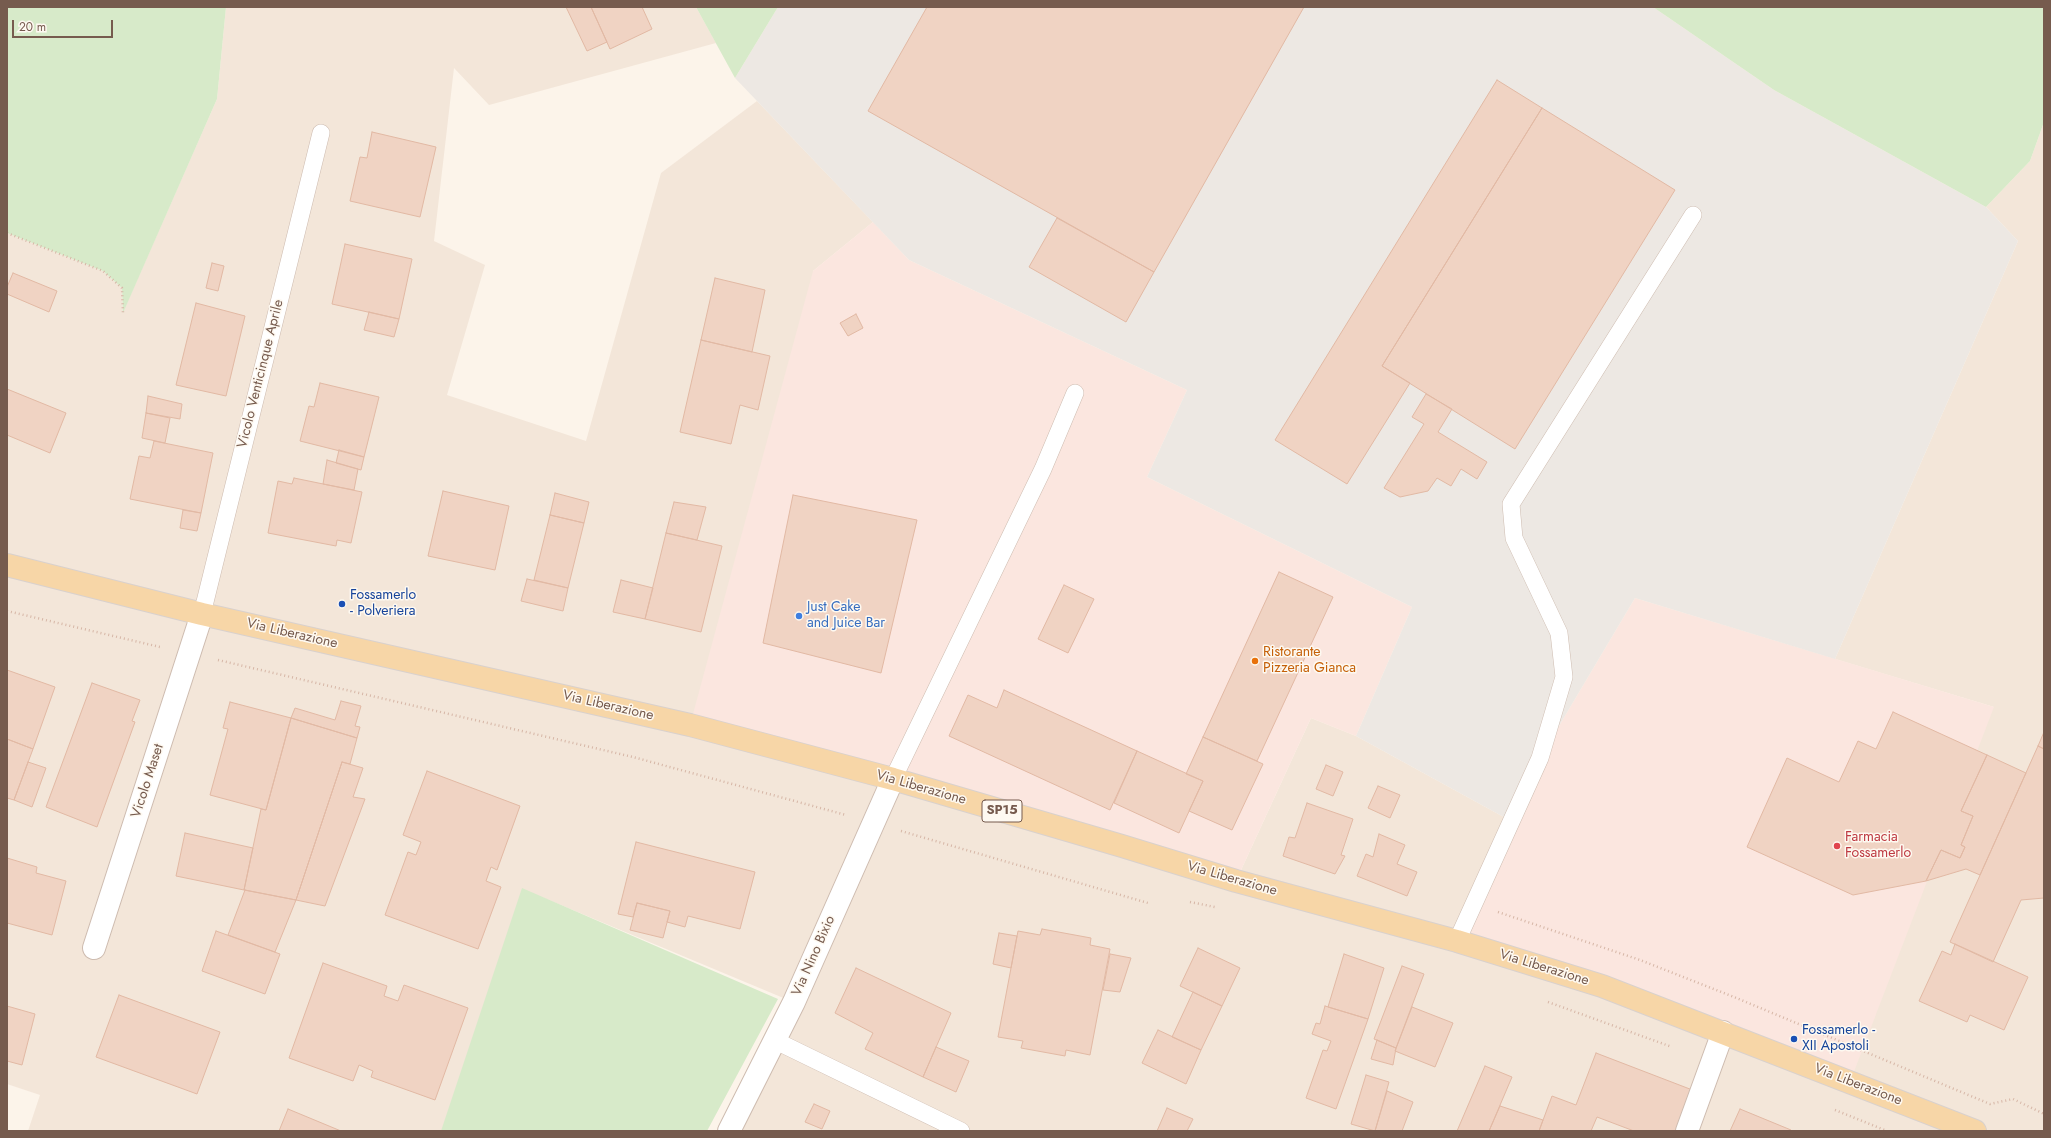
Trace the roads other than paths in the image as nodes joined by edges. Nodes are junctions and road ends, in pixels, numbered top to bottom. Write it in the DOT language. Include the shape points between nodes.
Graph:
graph roads {
  1 [pos="321,133"];
  2 [pos="1693,215"];
  3 [pos="1075,393"];
  4 [pos="7,565"];
  5 [pos="202,614"];
  6 [pos="893,779"];
  7 [pos="1457,941"];
  8 [pos="94,948"];
  9 [pos="1723,1032"];
  10 [pos="774,1040"];
  11 [pos="729,1131"];
  12 [pos="961,1131"];
  13 [pos="1686,1131"];
  14 [pos="1974,1131"];
  1 -- 5 [label="lane, Vicolo Venticinque Aprile"];
  2 -- 7 [label="lane" via="1511,504 1514,538 1560,633 1564,677 1540,758 1472,903"];
  3 -- 6 [label="lane" via="1043,469"];
  4 -- 5 [label="main road, Via Liberazione / SP15"];
  5 -- 6 [label="main road, Via Liberazione / SP15" via="690,725"];
  5 -- 8 [label="street, Vicolo Maset"];
  6 -- 7 [label="main road, Via Liberazione / SP15" via="1236,881"];
  6 -- 10 [label="street, Via Nino Bixio" via="794,1002"];
  7 -- 9 [label="main road, Via Liberazione / SP15" via="1602,986"];
  9 -- 13 [label="street"];
  9 -- 14 [label="main road, Via Liberazione / SP15"];
  10 -- 11 [label="street, Via Nino Bixio"];
  10 -- 12 [label="lane"];
}
